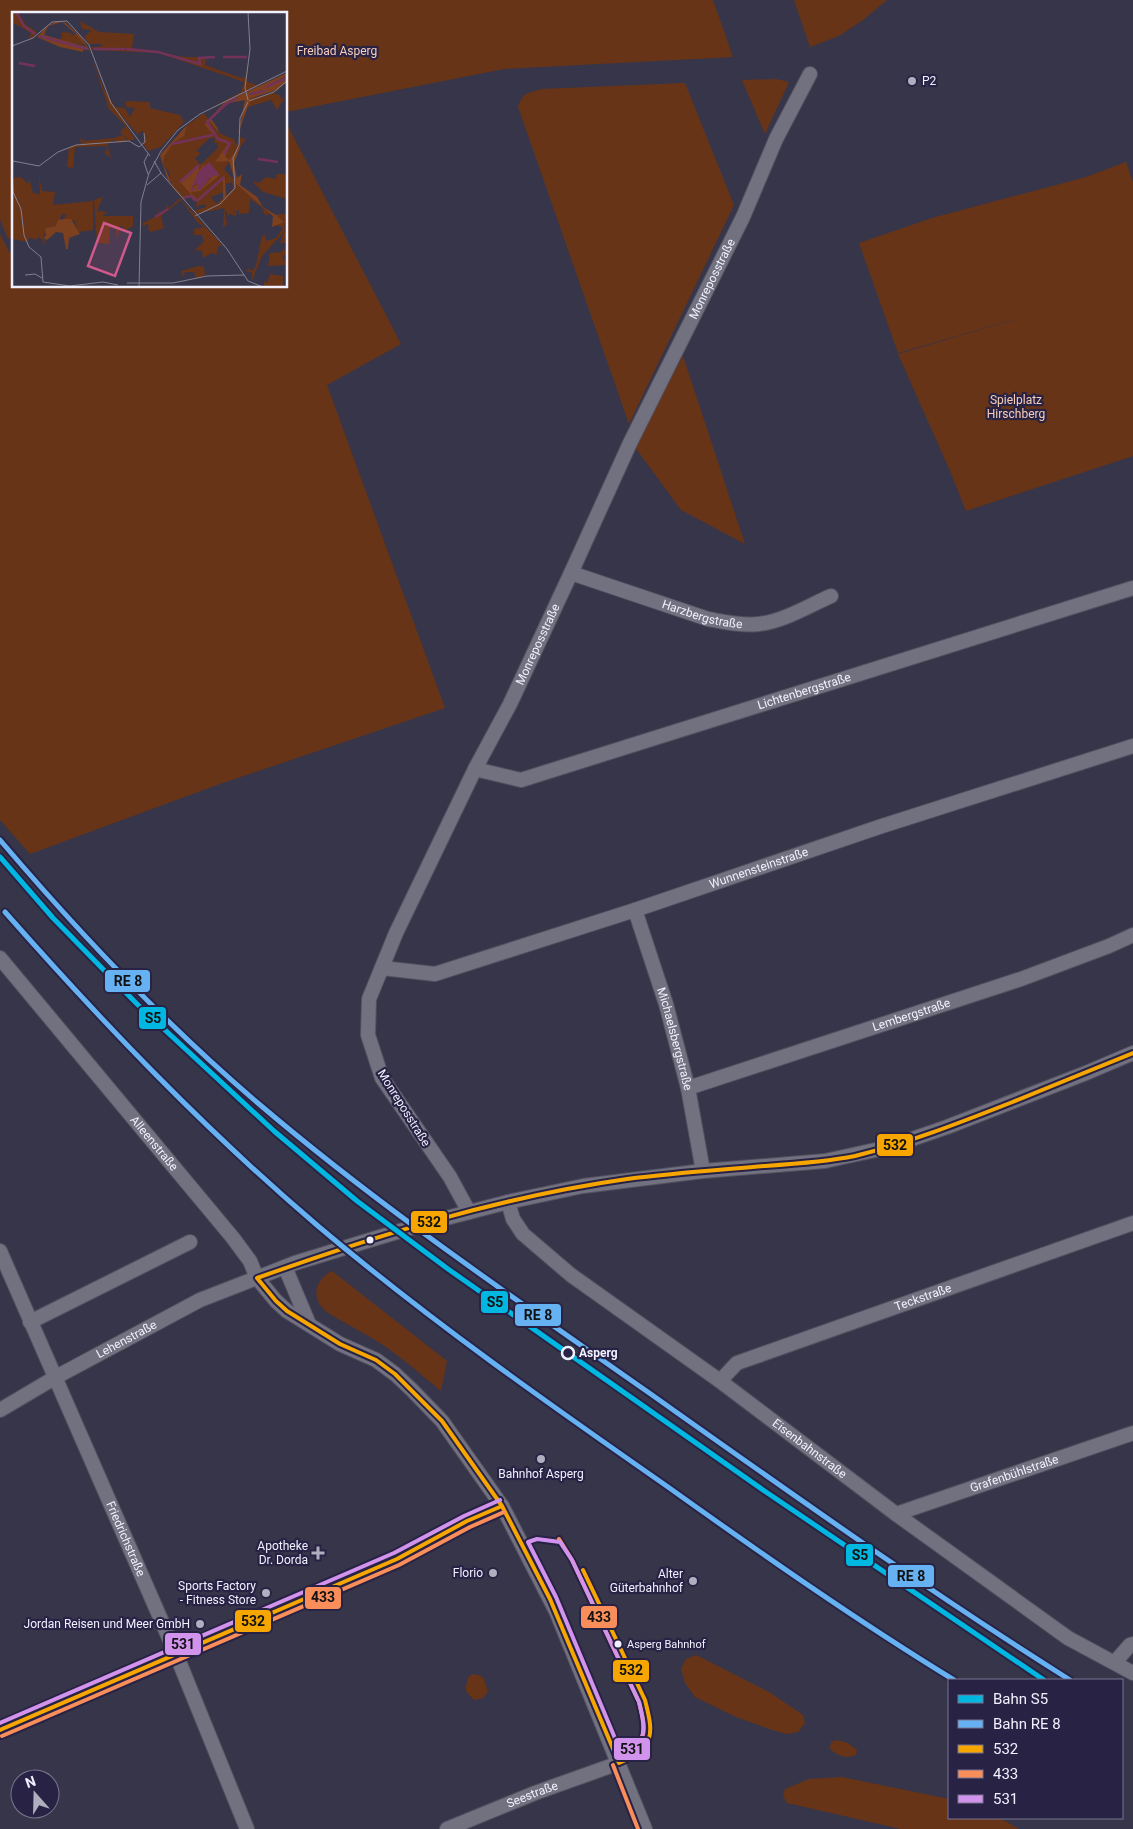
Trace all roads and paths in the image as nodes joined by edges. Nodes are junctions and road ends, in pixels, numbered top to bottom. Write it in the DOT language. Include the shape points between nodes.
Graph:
graph roads {
  1 [pos="810,74"];
  2 [pos="572,573"];
  3 [pos="1133,588"];
  4 [pos="831,596"];
  5 [pos="1133,746"];
  6 [pos="475,769"];
  7 [pos="635,910"];
  8 [pos="1133,935"];
  9 [pos="0,958"];
  10 [pos="382,968"];
  11 [pos="1133,1053"];
  12 [pos="688,1088"];
  13 [pos="703,1170"];
  14 [pos="508,1202"];
  15 [pos="469,1212"];
  16 [pos="1133,1223"];
  17 [pos="190,1242"];
  18 [pos="0,1251"];
  19 [pos="286,1267"];
  20 [pos="257,1278"];
  21 [pos="30,1322"];
  22 [pos="309,1324"];
  23 [pos="56,1377"];
  24 [pos="720,1381"];
  25 [pos="0,1410"];
  26 [pos="1133,1433"];
  27 [pos="502,1506"];
  28 [pos="896,1514"];
  29 [pos="1133,1644"];
  30 [pos="176,1654"];
  31 [pos="1115,1662"];
  32 [pos="1133,1673"];
  33 [pos="0,1730"];
  34 [pos="619,1763"];
  35 [pos="247,1829"];
  36 [pos="447,1829"];
  37 [pos="645,1829"];
  1 -- 2 [label="street, Monreposstraße" via="630,443"];
  2 -- 4 [label="street, Harzbergstraße" via="731,624 759,624 777,619"];
  2 -- 6 [label="street, Monreposstraße" via="510,704"];
  3 -- 6 [label="street, Lichtenbergstraße" via="521,780"];
  5 -- 7 [label="street, Wunnensteinstraße" via="882,826"];
  6 -- 10 [label="street, Monreposstraße"];
  7 -- 10 [label="street, Wunnensteinstraße" via="435,974"];
  7 -- 12 [label="street, Michaelsbergstraße" via="666,1004"];
  8 -- 12 [label="street, Lembergstraße" via="1021,979"];
  9 -- 20 [label="street, Alleenstraße" via="233,1238 250,1261"];
  10 -- 15 [label="street, Monreposstraße" via="369,999 368,1035 376,1064"];
  11 -- 13 [label="street, Lehenstraße" via="888,1147 825,1161"];
  12 -- 13 [label="street, Michaelsbergstraße"];
  13 -- 14 [label="street, Lehenstraße" via="583,1186"];
  14 -- 15 [label="street, Lehenstraße"];
  14 -- 24 [label="street, Eisenbahnstraße" via="513,1219 523,1234 571,1275"];
  15 -- 19 [label="street, Lehenstraße"];
  16 -- 24 [label="street, Teckstraße" via="737,1362"];
  17 -- 21 [label="street"];
  18 -- 21 [label="street, Friedrichstraße"];
  19 -- 20 [label="street, Lehenstraße"];
  19 -- 22 [label="street"];
  20 -- 22 [label="street, Alleenstraße" via="287,1311"];
  20 -- 23 [label="street, Lehenstraße" via="200,1300"];
  21 -- 23 [label="street, Friedrichstraße"];
  22 -- 27 [label="street, Alleenstraße" via="340,1344 376,1360 412,1390 442,1421"];
  23 -- 25 [label="street, Lehenstraße"];
  23 -- 30 [label="street, Friedrichstraße"];
  24 -- 28 [label="street, Eisenbahnstraße"];
  26 -- 28 [label="street, Grafenbühlstraße"];
  27 -- 30 [label="street" via="397,1559"];
  27 -- 34 [label="street, Alleenstraße" via="556,1611"];
  28 -- 31 [label="street, Eisenbahnstraße" via="1068,1638"];
  29 -- 31 [label="street"];
  30 -- 33 [label="street"];
  30 -- 35 [label="street, Friedrichstraße"];
  31 -- 32 [label="street, Eisenbahnstraße"];
  34 -- 36 [label="street, Seestraße"];
  34 -- 37 [label="street, Alleenstraße"];
}
